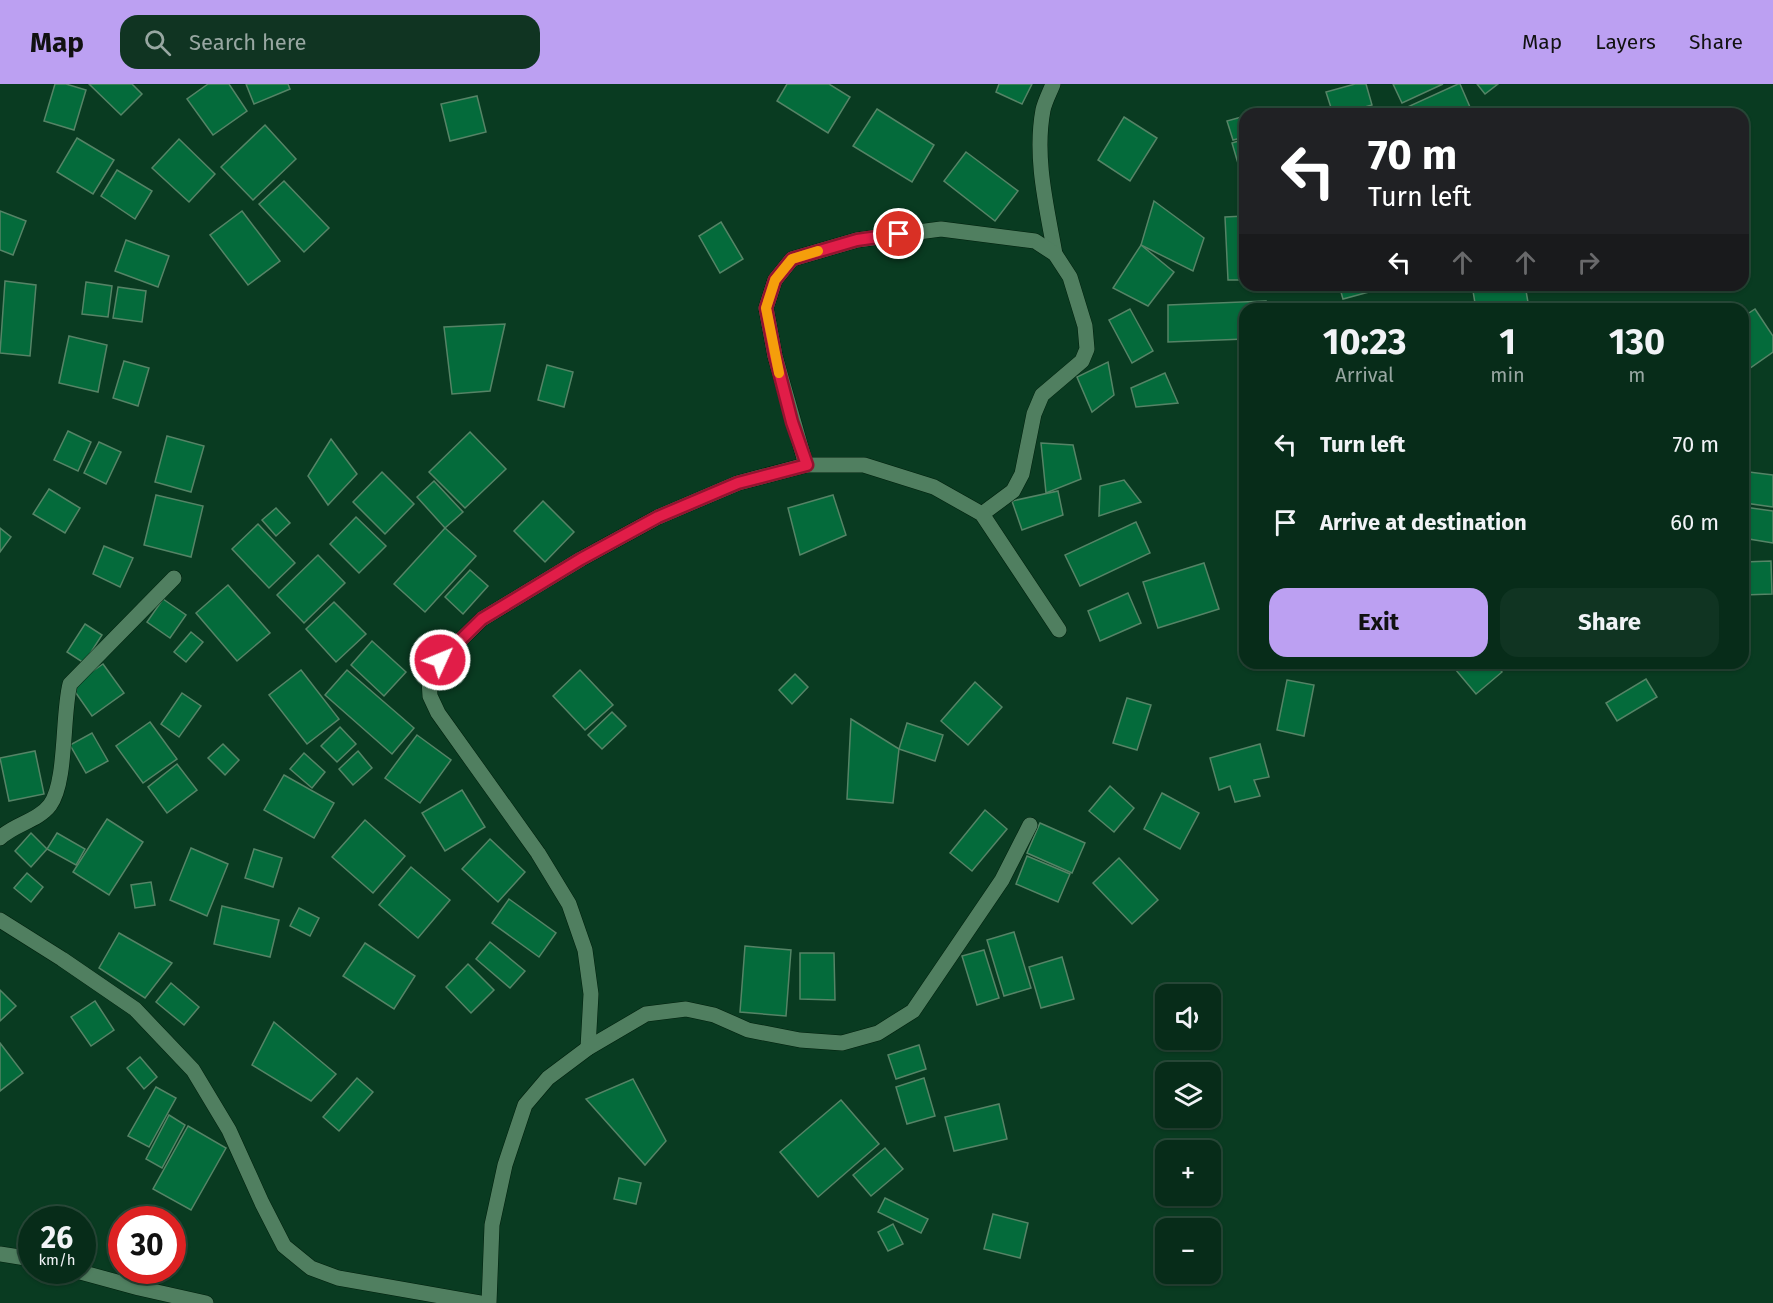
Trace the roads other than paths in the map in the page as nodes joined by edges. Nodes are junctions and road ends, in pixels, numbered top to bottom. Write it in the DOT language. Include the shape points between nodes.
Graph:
graph roads {
  1 [pos="1053,84"];
  2 [pos="1055,254"];
  3 [pos="807,465"];
  4 [pos="981,514"];
  5 [pos="174,578"];
  6 [pos="1059,630"];
  7 [pos="1030,825"];
  8 [pos="0,838"];
  9 [pos="0,920"];
  10 [pos="588,1048"];
  11 [pos="0,1254"];
  12 [pos="18,1257"];
  13 [pos="96,1276"];
  14 [pos="206,1303"];
  15 [pos="480,1303"];
  16 [pos="489,1303"];
  1 -- 2 [label="street" via="1043,108 1040,132 1042,177"];
  2 -- 3 [label="street" via="1035,241 941,229 857,240 792,259 775,280 766,308 792,422"];
  2 -- 4 [label="street" via="1070,278 1085,326 1087,349 1082,361 1042,395 1034,414 1022,474 1013,490"];
  3 -- 4 [label="street" via="864,465 934,488"];
  3 -- 10 [label="street" via="738,483 658,517 581,559 482,619 440,660 429,679 430,696 438,713 570,904 585,950 591,994"];
  4 -- 6 [label="street"];
  5 -- 8 [label="street" via="69,684 58,789 51,804 40,814"];
  7 -- 10 [label="street" via="1002,880 913,1011 878,1033 842,1043 800,1040 748,1030 714,1015 686,1009 646,1014"];
  9 -- 15 [label="street" via="135,1009 194,1070 229,1130 284,1246 311,1268 338,1278"];
  10 -- 16 [label="street" via="548,1078 525,1105 505,1165 492,1225"];
  11 -- 12 [label="street"];
  13 -- 14 [label="street"];
}
